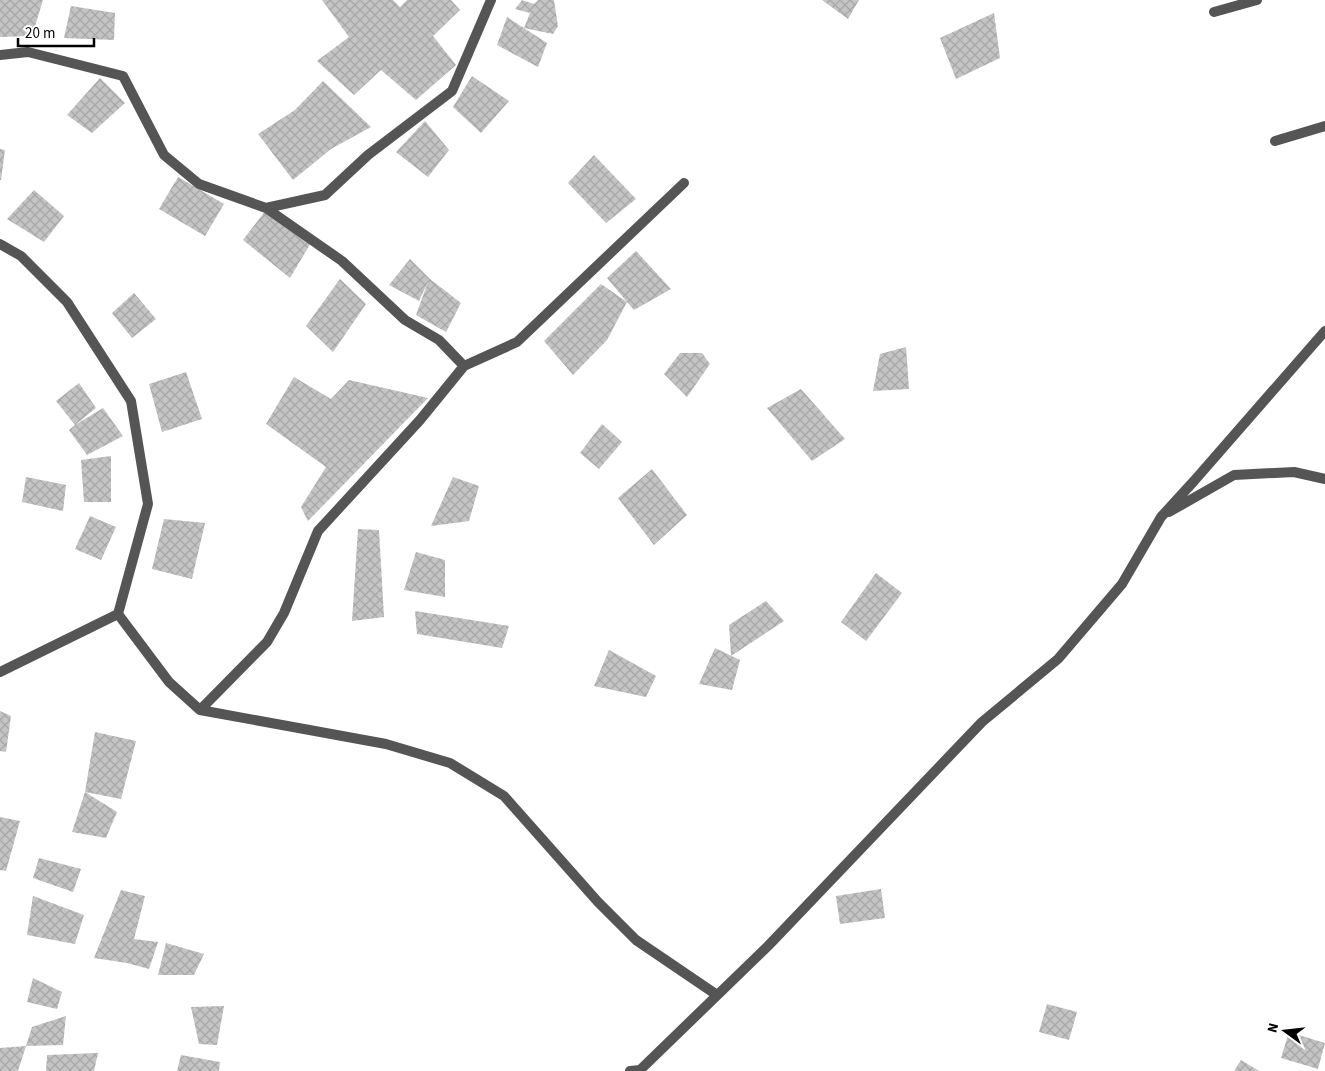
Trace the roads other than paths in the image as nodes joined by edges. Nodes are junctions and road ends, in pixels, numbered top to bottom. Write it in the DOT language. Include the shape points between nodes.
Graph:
graph roads {
  1 [pos="491,0"];
  2 [pos="1257,0"];
  3 [pos="1214,12"];
  4 [pos="0,55"];
  5 [pos="1325,126"];
  6 [pos="1275,141"];
  7 [pos="684,183"];
  8 [pos="266,208"];
  9 [pos="0,244"];
  10 [pos="1325,331"];
  11 [pos="464,366"];
  12 [pos="1325,479"];
  13 [pos="1161,517"];
  14 [pos="118,614"];
  15 [pos="0,672"];
  16 [pos="200,710"];
  17 [pos="717,995"];
  18 [pos="630,1071"];
  1 -- 8 [label="street" via="452,91 368,155 325,195"];
  2 -- 3 [label="street"];
  4 -- 8 [label="street" via="28,52 123,76 164,155 199,184"];
  5 -- 6 [label="street"];
  7 -- 11 [label="street" via="516,342"];
  8 -- 11 [label="street" via="342,261 405,320 439,340"];
  9 -- 14 [label="street" via="21,256 67,302 130,401 148,504"];
  10 -- 13 [label="street"];
  11 -- 16 [label="street" via="420,420 318,531 284,613 267,642"];
  12 -- 13 [label="street" via="1294,472 1234,475"];
  13 -- 17 [label="street" via="1122,584 1058,659 982,722"];
  14 -- 15 [label="street"];
  14 -- 16 [label="street" via="169,682"];
  16 -- 17 [label="street" via="386,744 450,763 504,796 636,940"];
  17 -- 18 [label="street" via="640,1070"];
}
